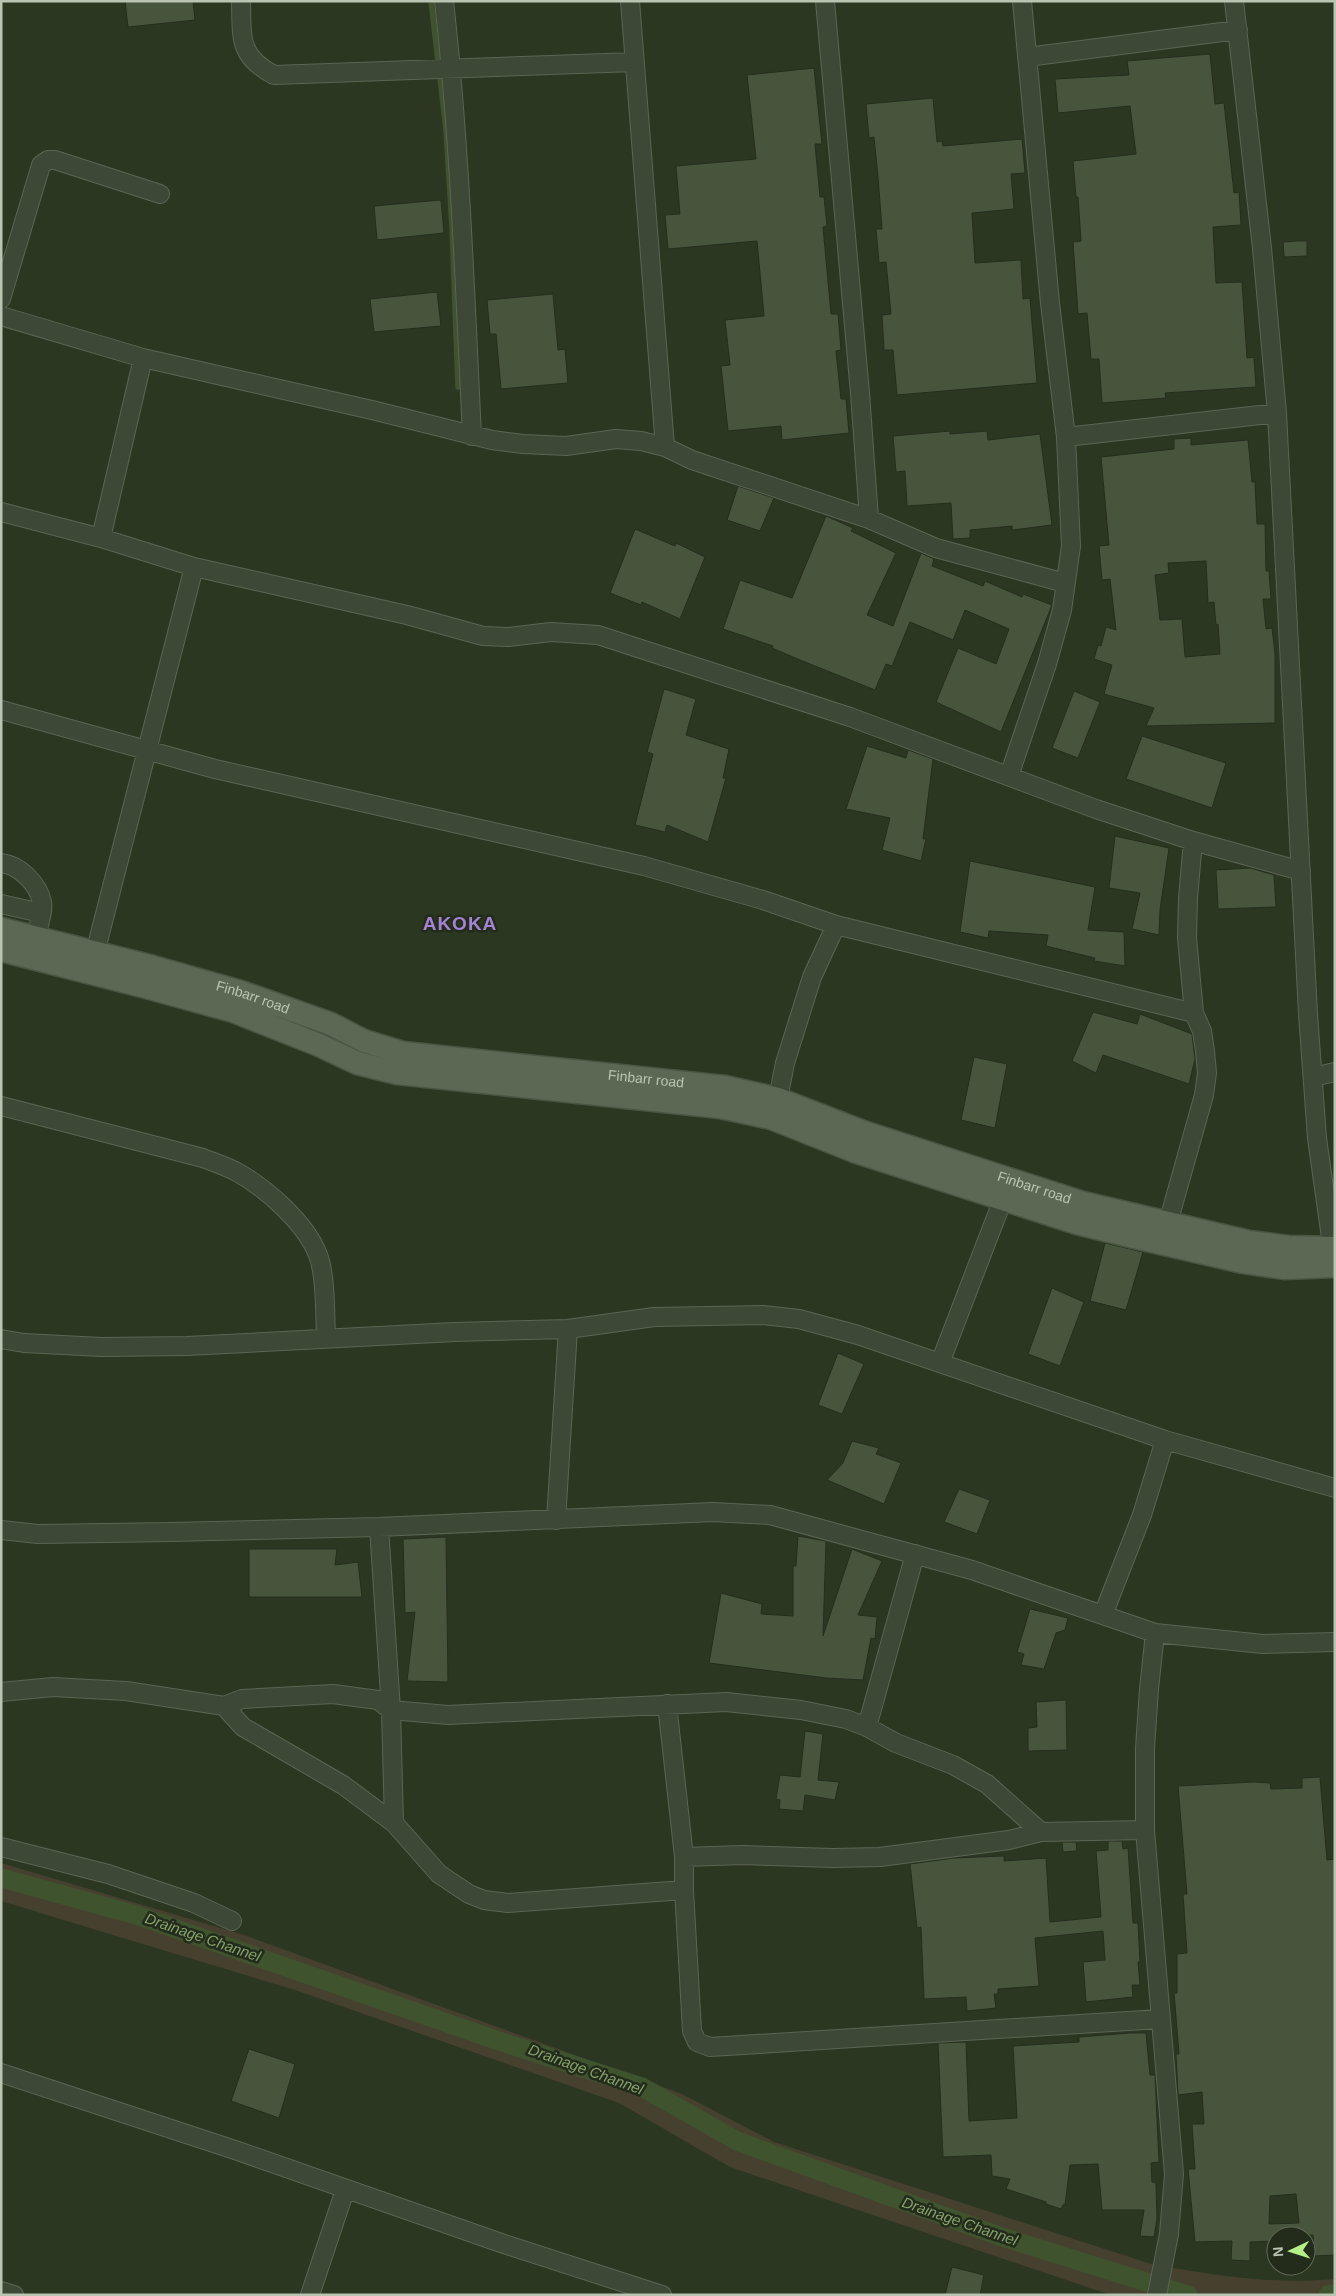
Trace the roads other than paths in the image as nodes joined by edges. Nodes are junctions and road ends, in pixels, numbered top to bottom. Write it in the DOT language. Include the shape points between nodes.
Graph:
graph roads {
  1 [pos="240,1"];
  2 [pos="444,1"];
  3 [pos="630,1"];
  4 [pos="825,1"];
  5 [pos="1022,1"];
  6 [pos="1234,1"];
  7 [pos="1238,30"];
  8 [pos="1027,57"];
  9 [pos="634,62"];
  10 [pos="440,68"];
  11 [pos="160,194"];
  12 [pos="1,299"];
  13 [pos="1,316"];
  14 [pos="143,358"];
  15 [pos="1277,413"];
  16 [pos="472,436"];
  17 [pos="1066,437"];
  18 [pos="666,447"];
  19 [pos="1,512"];
  20 [pos="869,519"];
  21 [pos="101,538"];
  22 [pos="194,567"];
  23 [pos="1065,583"];
  24 [pos="1,710"];
  25 [pos="146,750"];
  26 [pos="1009,776"];
  27 [pos="1193,841"];
  28 [pos="1,863"];
  29 [pos="1301,871"];
  30 [pos="1,904"];
  31 [pos="41,914"];
  32 [pos="836,925"];
  33 [pos="1,929"];
  34 [pos="36,937"];
  35 [pos="1,950"];
  36 [pos="95,953"];
  37 [pos="1194,1013"];
  38 [pos="1335,1072"];
  39 [pos="1314,1077"];
  40 [pos="778,1099"];
  41 [pos="1,1106"];
  42 [pos="1003,1199"];
  43 [pos="1168,1223"];
  44 [pos="1286,1258"];
  45 [pos="1334,1259"];
  46 [pos="568,1329"];
  47 [pos="1,1339"];
  48 [pos="326,1339"];
  49 [pos="940,1363"];
  50 [pos="1165,1440"];
  51 [pos="1335,1488"];
  52 [pos="556,1520"];
  53 [pos="379,1527"];
  54 [pos="1,1530"];
  55 [pos="915,1554"];
  56 [pos="1103,1615"];
  57 [pos="1155,1633"];
  58 [pos="1335,1642"];
  59 [pos="1,1692"];
  60 [pos="667,1704"];
  61 [pos="224,1706"];
  62 [pos="391,1710"];
  63 [pos="867,1727"];
  64 [pos="394,1824"];
  65 [pos="1145,1830"];
  66 [pos="1041,1832"];
  67 [pos="1,1847"];
  68 [pos="684,1857"];
  69 [pos="684,1890"];
  70 [pos="232,1921"];
  71 [pos="1160,2019"];
  72 [pos="1,2073"];
  73 [pos="345,2190"];
  74 [pos="1,2291"];
  75 [pos="14,2295"];
  76 [pos="310,2295"];
  77 [pos="662,2295"];
  78 [pos="1157,2295"];
  1 -- 10 [label="street" via="244,46 251,59 274,75"];
  2 -- 10 [label="street"];
  3 -- 9 [label="street"];
  4 -- 20 [label="street"];
  5 -- 8 [label="street"];
  6 -- 7 [label="street"];
  7 -- 8 [label="street"];
  7 -- 15 [label="street"];
  8 -- 17 [label="street"];
  9 -- 10 [label="street"];
  9 -- 18 [label="street"];
  10 -- 16 [label="street"];
  11 -- 12 [label="street" via="48,160 42,165"];
  13 -- 14 [label="street"];
  14 -- 16 [label="street"];
  14 -- 21 [label="street"];
  15 -- 17 [label="street"];
  15 -- 29 [label="street"];
  16 -- 18 [label="street" via="523,444 566,446 616,438"];
  17 -- 23 [label="street" via="1071,546"];
  18 -- 20 [label="street" via="692,460"];
  19 -- 21 [label="street"];
  20 -- 23 [label="street" via="936,548"];
  21 -- 22 [label="street"];
  22 -- 25 [label="street"];
  22 -- 26 [label="street" via="407,615 483,636 552,632 598,635 850,718"];
  23 -- 26 [label="street" via="1062,610 1047,664"];
  24 -- 25 [label="street"];
  25 -- 32 [label="street" via="333,797 644,866"];
  25 -- 36 [label="street"];
  26 -- 27 [label="street"];
  27 -- 29 [label="street"];
  27 -- 37 [label="street" via="1187,938"];
  28 -- 31 [label="street" via="12,864 40,894"];
  29 -- 39 [label="street"];
  30 -- 31 [label="street"];
  31 -- 34 [label="street"];
  32 -- 37 [label="street"];
  32 -- 40 [label="street" via="812,977 785,1063"];
  33 -- 34 [label="main road, Finbarr road"];
  34 -- 36 [label="main road, Finbarr road"];
  35 -- 42 [label="main road, Finbarr road" via="233,1011 357,1063 397,1073 720,1107 771,1118 854,1151"];
  36 -- 40 [label="main road, Finbarr road" via="242,992 402,1053 725,1087"];
  37 -- 43 [label="street" via="1202,1031 1207,1073 1204,1095"];
  38 -- 39 [label="street"];
  39 -- 45 [label="street" via="1318,1138"];
  40 -- 43 [label="main road, Finbarr road" via="863,1132 1074,1200"];
  41 -- 48 [label="street" via="202,1158 253,1183 300,1225 319,1256"];
  42 -- 44 [label="main road, Finbarr road" via="1130,1236 1243,1262"];
  42 -- 49 [label="street"];
  43 -- 44 [label="main road, Finbarr road" via="1249,1242"];
  44 -- 45 [label="main road"];
  46 -- 48 [label="street"];
  46 -- 49 [label="street" via="654,1317 763,1314 799,1319 858,1335"];
  46 -- 52 [label="street"];
  47 -- 48 [label="street" via="101,1347"];
  49 -- 50 [label="street"];
  50 -- 51 [label="street"];
  50 -- 56 [label="street" via="1142,1515"];
  52 -- 53 [label="street"];
  52 -- 55 [label="street" via="713,1512 770,1515"];
  53 -- 54 [label="street" via="38,1534"];
  53 -- 62 [label="street"];
  55 -- 56 [label="street"];
  55 -- 63 [label="street"];
  56 -- 57 [label="street"];
  57 -- 58 [label="street" via="1263,1644"];
  57 -- 65 [label="street" via="1146,1728"];
  59 -- 61 [label="street" via="53,1687 126,1691"];
  60 -- 62 [label="street" via="448,1715"];
  60 -- 63 [label="street" via="726,1702 801,1710 846,1719"];
  60 -- 68 [label="street"];
  61 -- 62 [label="street" via="242,1699 332,1694 378,1700"];
  61 -- 64 [label="street" via="243,1727 343,1785"];
  62 -- 64 [label="street"];
  63 -- 66 [label="street" via="896,1743 953,1765 987,1784"];
  64 -- 69 [label="street" via="439,1874 484,1900 508,1903"];
  65 -- 66 [label="street"];
  65 -- 71 [label="street"];
  66 -- 68 [label="street" via="1009,1840 880,1857 743,1854"];
  67 -- 70 [label="street" via="108,1874 194,1903"];
  68 -- 69 [label="street"];
  69 -- 71 [label="street" via="692,2031 697,2042 710,2046"];
  71 -- 78 [label="street" via="1174,2174 1169,2234"];
  72 -- 73 [label="street"];
  73 -- 76 [label="street"];
  73 -- 77 [label="street"];
  74 -- 75 [label="street"];
}
